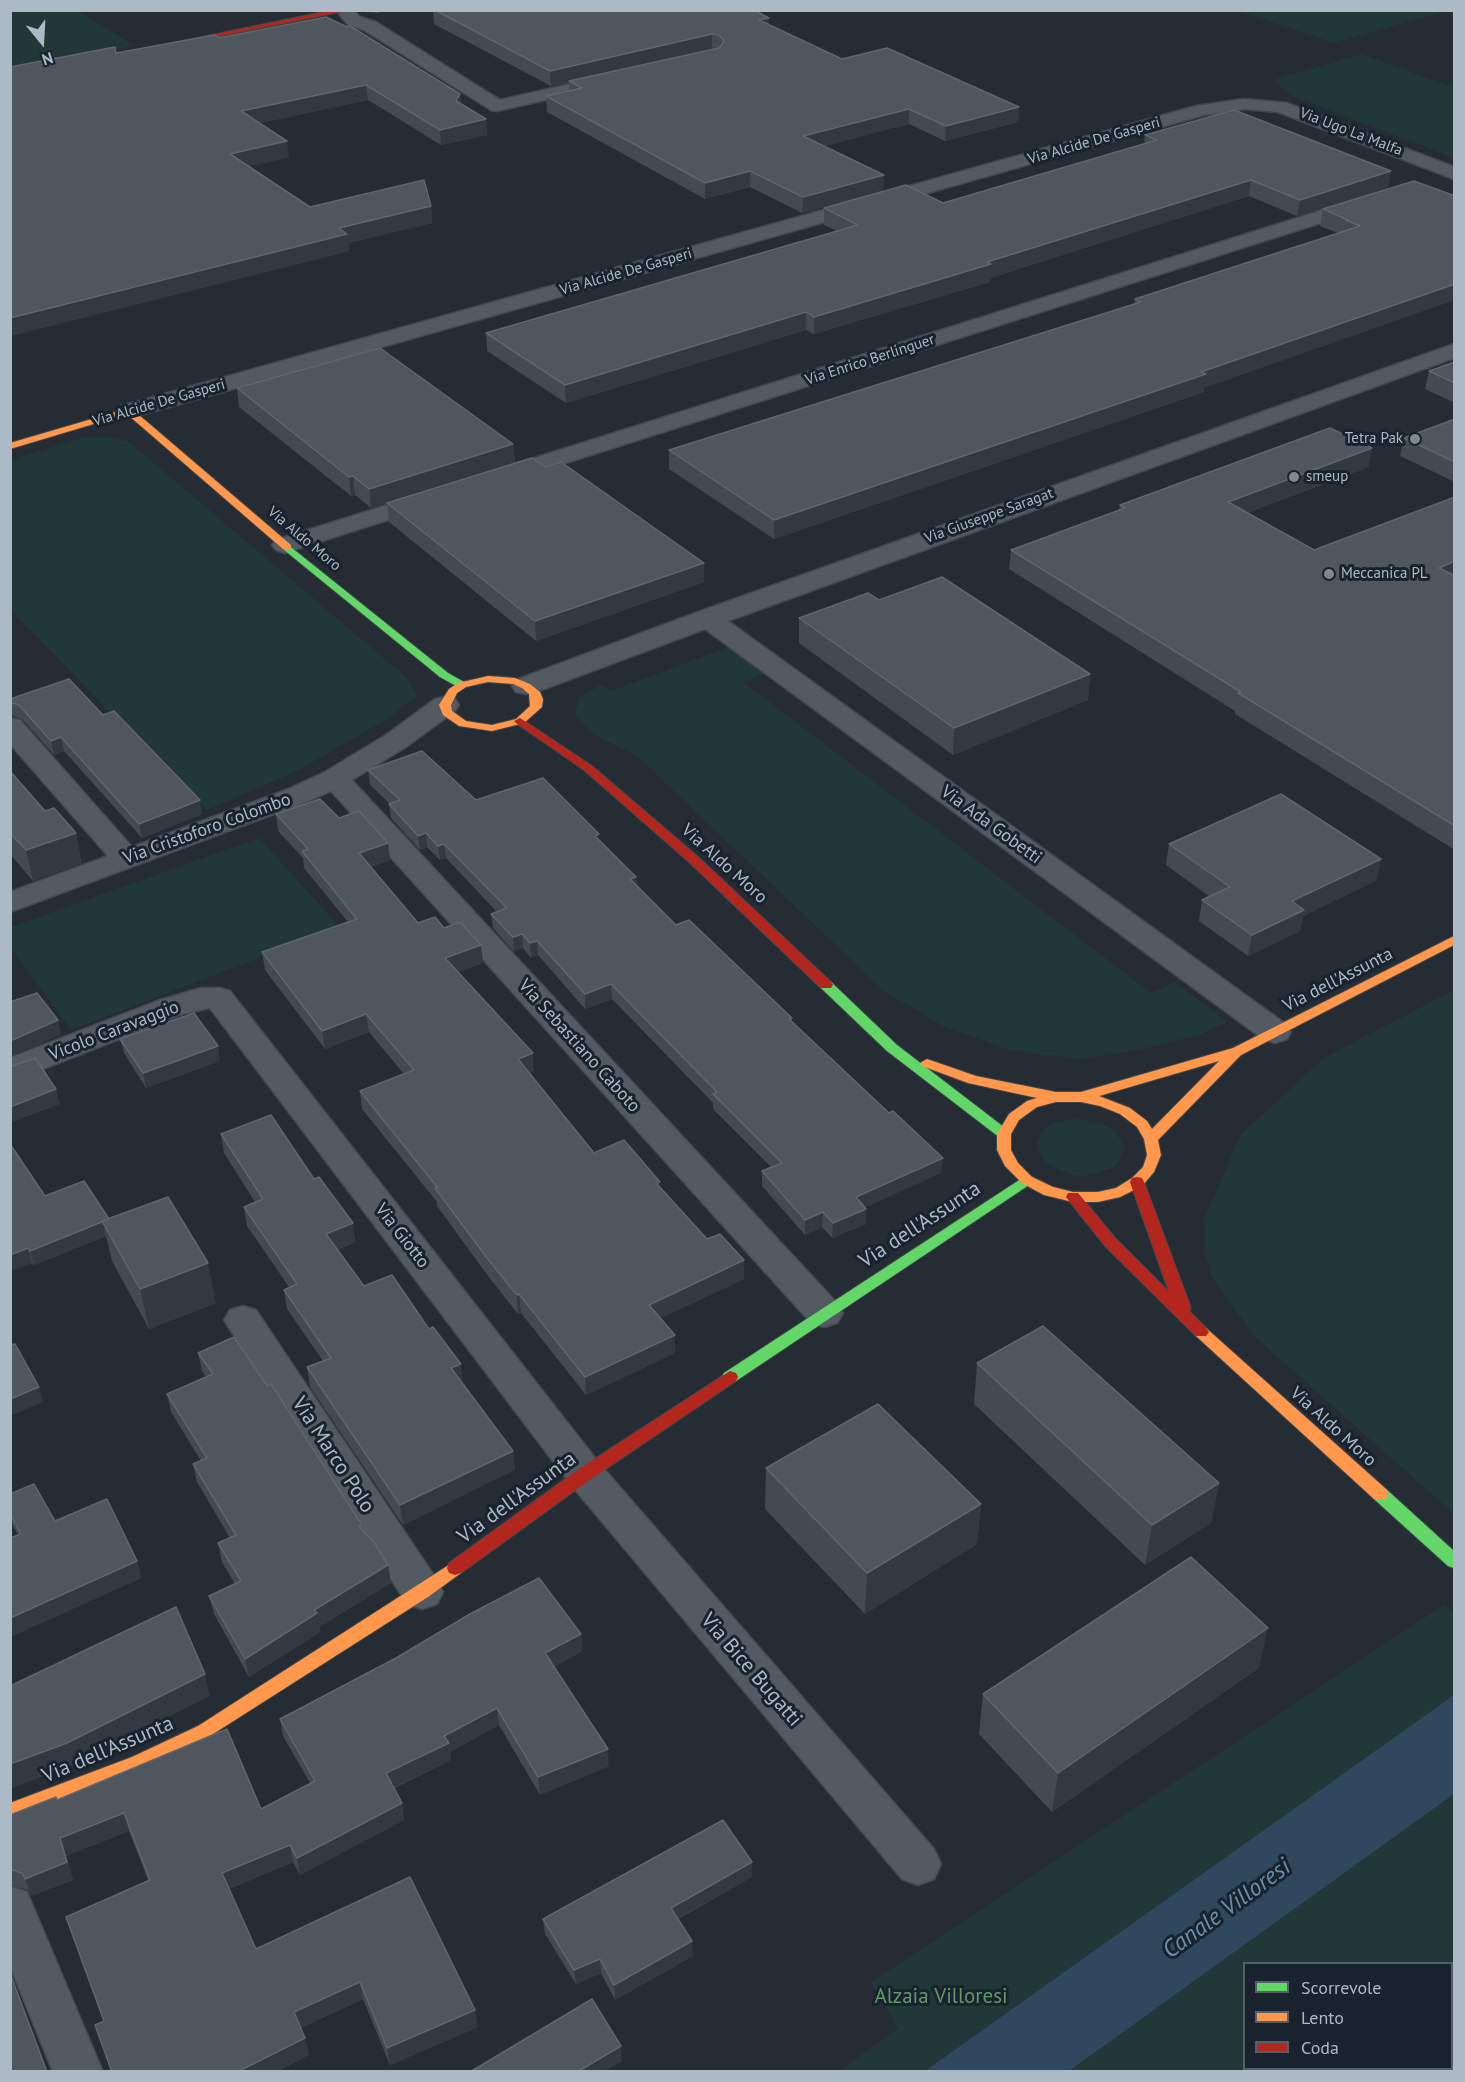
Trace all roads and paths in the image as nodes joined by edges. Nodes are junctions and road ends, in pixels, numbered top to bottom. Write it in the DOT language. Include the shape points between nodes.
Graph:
graph roads {
  1 [pos="319,10"];
  2 [pos="348,10"];
  3 [pos="356,10"];
  4 [pos="379,10"];
  5 [pos="299,18"];
  6 [pos="368,25"];
  7 [pos="160,46"];
  8 [pos="633,75"];
  9 [pos="1244,104"];
  10 [pos="1455,174"];
  11 [pos="1420,185"];
  12 [pos="1386,196"];
  13 [pos="1455,351"];
  14 [pos="129,411"];
  15 [pos="10,446"];
  16 [pos="478,484"];
  17 [pos="455,491"];
  18 [pos="285,545"];
  19 [pos="708,618"];
  20 [pos="526,686"];
  21 [pos="457,705"];
  22 [pos="520,721"];
  23 [pos="10,726"];
  24 [pos="335,778"];
  25 [pos="126,858"];
  26 [pos="10,903"];
  27 [pos="1455,940"];
  28 [pos="219,998"];
  29 [pos="1275,1032"];
  30 [pos="892,1048"];
  31 [pos="1238,1050"];
  32 [pos="10,1071"];
  33 [pos="1056,1097"];
  34 [pos="1081,1097"];
  35 [pos="1004,1134"];
  36 [pos="1151,1139"];
  37 [pos="1027,1180"];
  38 [pos="1137,1182"];
  39 [pos="1073,1197"];
  40 [pos="824,1313"];
  41 [pos="1186,1318"];
  42 [pos="243,1320"];
  43 [pos="585,1474"];
  44 [pos="1455,1561"];
  45 [pos="422,1592"];
  46 [pos="10,1812"];
  47 [pos="918,1864"];
  48 [pos="10,1907"];
  49 [pos="71,2054"];
  1 -- 5 [label="street"];
  2 -- 5 [label="street"];
  2 -- 6 [label="street" via="350,17"];
  3 -- 4 [label="street"];
  4 -- 6 [label="street" via="369,17"];
  5 -- 7 [label="street"];
  6 -- 8 [label="street" via="497,106"];
  9 -- 10 [label="street, Via Ugo La Malfa" via="1293,110"];
  9 -- 14 [label="street, Via Alcide De Gasperi" via="1202,110"];
  10 -- 11 [label="street"];
  12 -- 16 [label="street, Via Enrico Berlinguer"];
  13 -- 19 [label="street, Via Giuseppe Saragat"];
  14 -- 15 [label="street, Via Alcide De Gasperi"];
  14 -- 18 [label="street, Via Aldo Moro"];
  17 -- 18 [label="street"];
  18 -- 21 [label="street, Via Aldo Moro" via="444,675"];
  19 -- 20 [label="street, Via Giuseppe Saragat"];
  19 -- 29 [label="street, Via Ada Gobetti"];
  20 -- 21 [label="street" via="502,679 481,680"];
  20 -- 22 [label="street" via="534,692 536,707"];
  21 -- 22 [label="street" via="492,728"];
  21 -- 24 [label="street, Via Cristoforo Colombo"];
  22 -- 30 [label="street, Via Aldo Moro" via="588,768 684,851"];
  23 -- 25 [label="street"];
  24 -- 25 [label="street, Via Cristoforo Colombo"];
  24 -- 40 [label="street, Via Sebastiano Caboto"];
  25 -- 26 [label="street, Via Cristoforo Colombo"];
  27 -- 29 [label="street, Via dell'Assunta"];
  28 -- 32 [label="street, Vicolo Caravaggio" via="201,998 171,1007"];
  28 -- 43 [label="street, Via Giotto"];
  29 -- 31 [label="street, Via dell'Assunta"];
  30 -- 33 [label="street, Via Aldo Moro" via="973,1080"];
  30 -- 35 [label="street, Via Aldo Moro"];
  31 -- 34 [label="street, Via dell'Assunta"];
  31 -- 36 [label="street, Via dell'Assunta"];
  33 -- 34 [label="street"];
  33 -- 35 [label="street" via="1032,1104 1014,1117"];
  34 -- 36 [label="street" via="1125,1111 1142,1124"];
  35 -- 37 [label="street" via="1004,1150 1012,1166"];
  36 -- 38 [label="street" via="1154,1155 1149,1170"];
  37 -- 39 [label="street"];
  37 -- 40 [label="street, Via dell'Assunta"];
  38 -- 39 [label="street" via="1120,1192"];
  38 -- 41 [label="street, Via Aldo Moro"];
  39 -- 41 [label="street, Via Aldo Moro" via="1110,1242"];
  40 -- 43 [label="street, Via dell'Assunta"];
  41 -- 44 [label="street, Via Aldo Moro"];
  42 -- 45 [label="street, Via Marco Polo"];
  43 -- 45 [label="street, Via dell'Assunta"];
  43 -- 47 [label="street, Via Bice Bugatti"];
  45 -- 46 [label="street, Via dell'Assunta" via="204,1731 138,1763"];
  48 -- 49 [label="street"];
}
